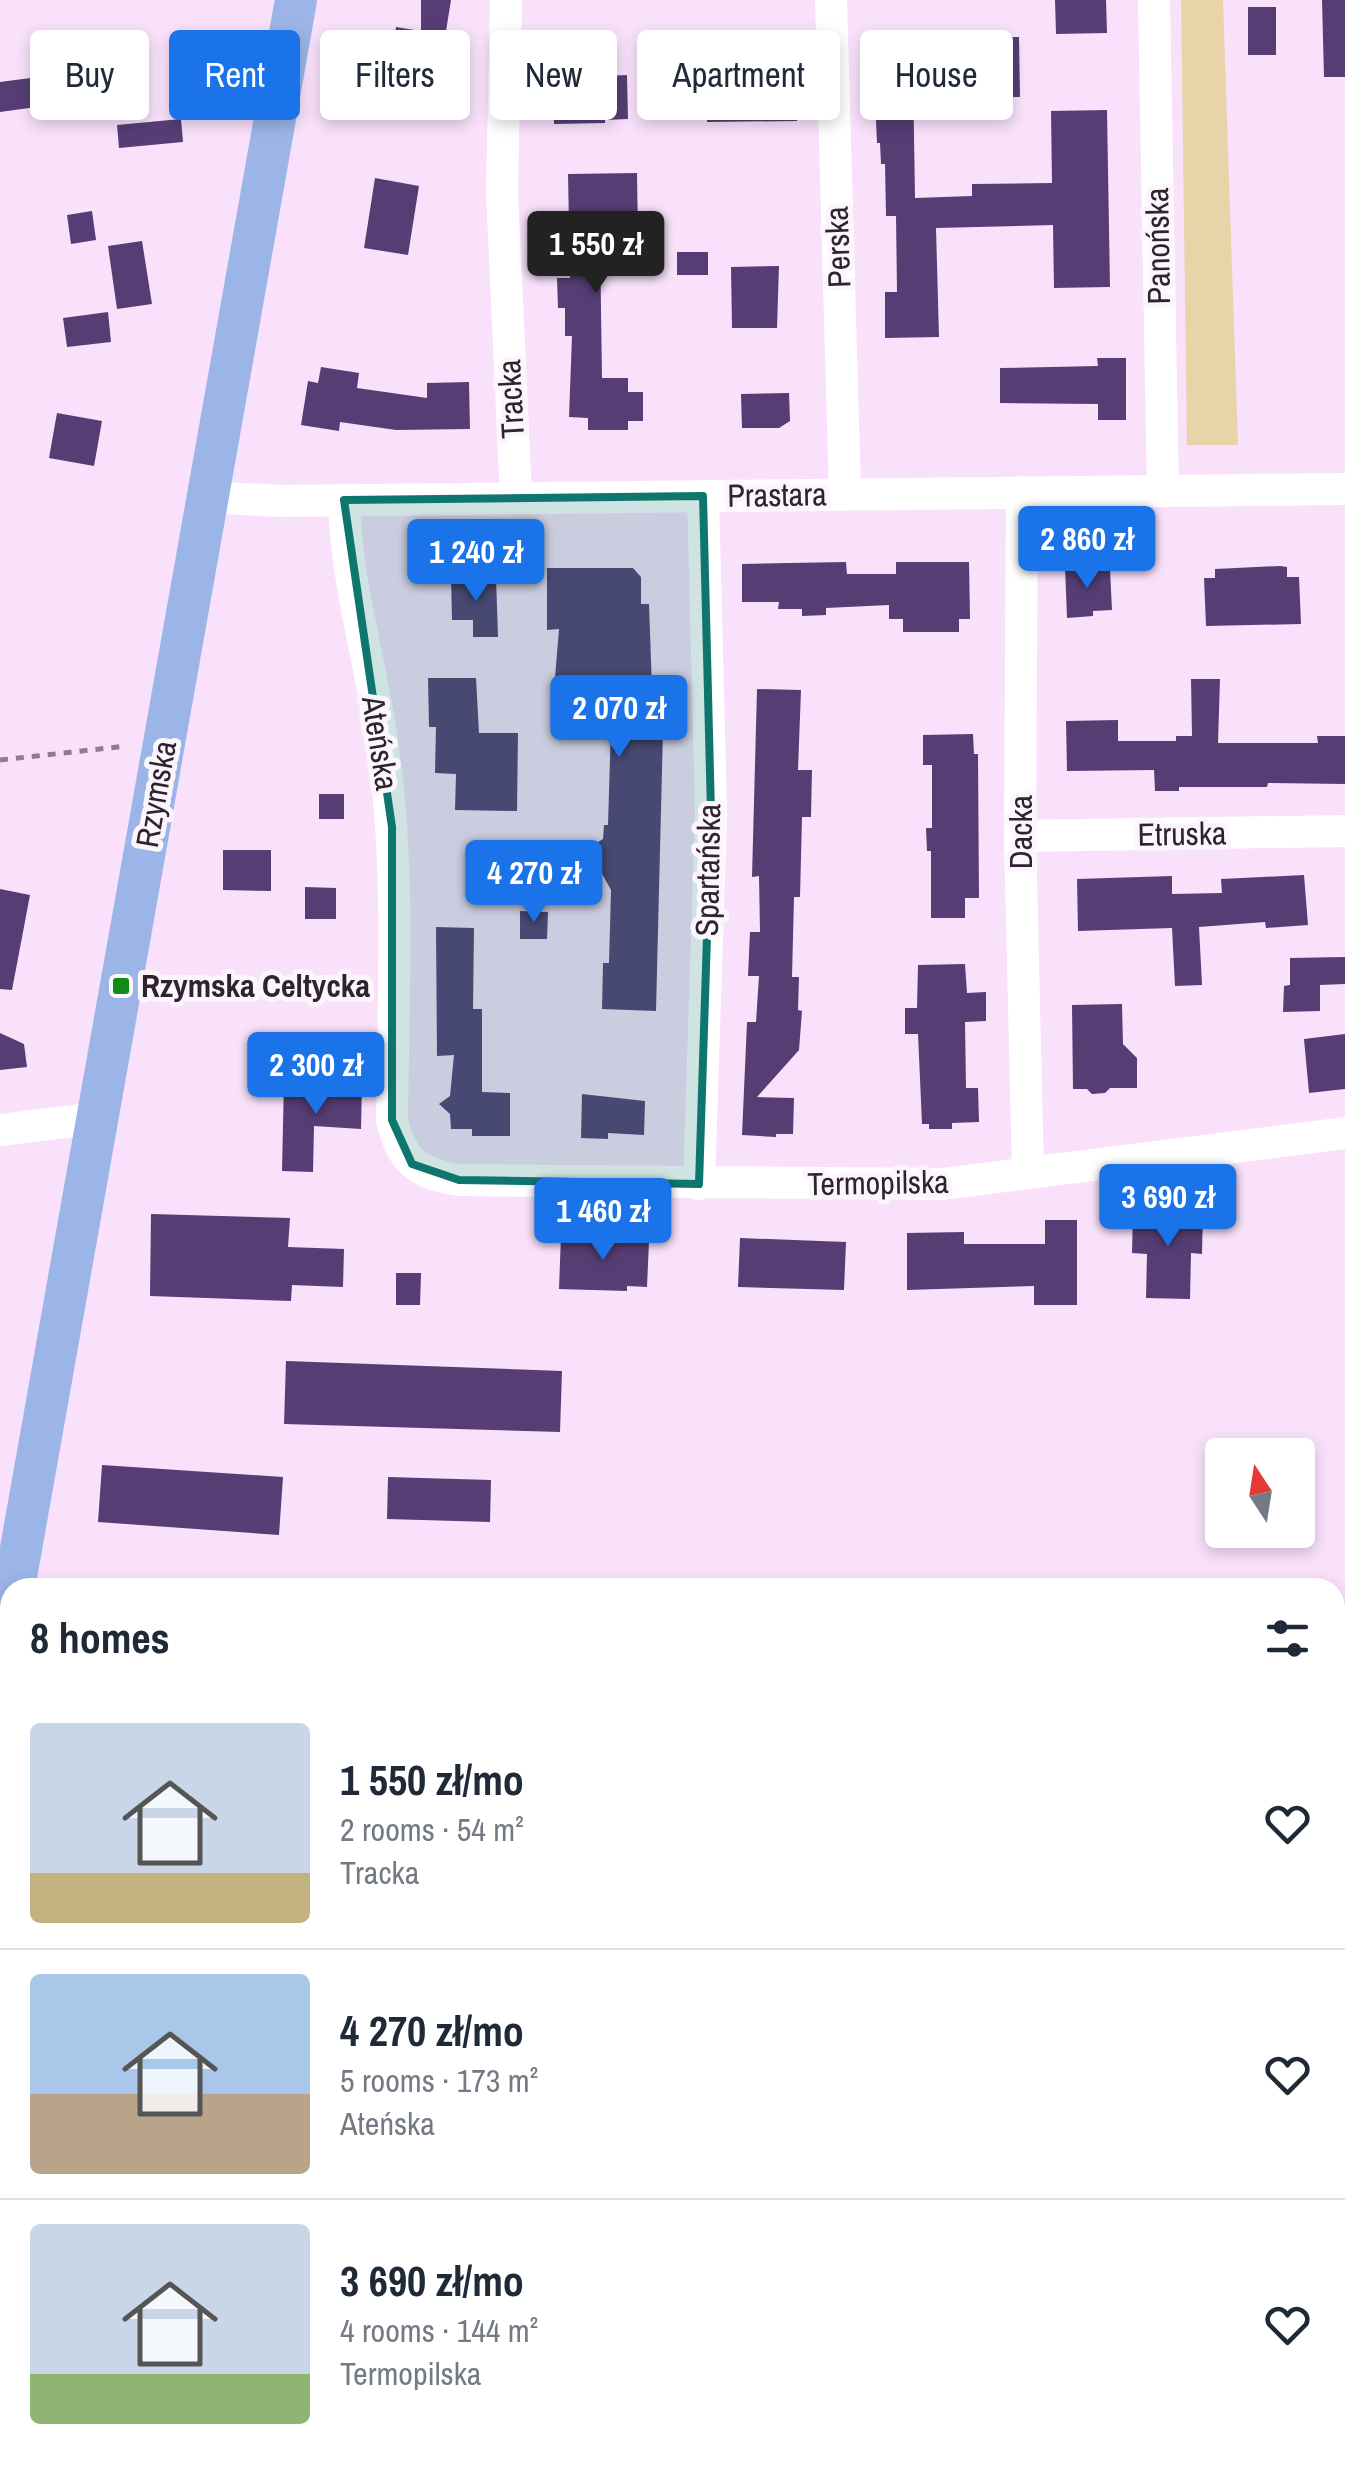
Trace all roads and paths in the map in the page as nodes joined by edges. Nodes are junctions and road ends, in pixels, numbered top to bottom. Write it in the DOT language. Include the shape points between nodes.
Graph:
graph roads {
  1 [pos="296,0"];
  2 [pos="506,0"];
  3 [pos="831,0"];
  4 [pos="1154,0"];
  5 [pos="1345,489"];
  6 [pos="1163,491"];
  7 [pos="1022,492"];
  8 [pos="845,494"];
  9 [pos="703,496"];
  10 [pos="516,497"];
  11 [pos="209,498"];
  12 [pos="344,500"];
  13 [pos="165,742"];
  14 [pos="0,760"];
  15 [pos="1345,831"];
  16 [pos="1020,836"];
  17 [pos="98,1118"];
  18 [pos="0,1130"];
  19 [pos="1345,1133"];
  20 [pos="412,1164"];
  21 [pos="1028,1173"];
  22 [pos="699,1184"];
  23 [pos="16,1578"];
  1 -- 11 [label="main road, Rzymska"];
  2 -- 10 [label="street, Tracka" via="502,192"];
  3 -- 8 [label="street, Perska"];
  4 -- 6 [label="street, Panońska"];
  5 -- 6 [label="street, Prastara"];
  6 -- 7 [label="street, Prastara"];
  7 -- 8 [label="street, Prastara"];
  7 -- 16 [label="street, Dacka"];
  8 -- 9 [label="street, Prastara"];
  9 -- 10 [label="street, Prastara"];
  9 -- 22 [label="street, Spartańska" via="710,812"];
  10 -- 12 [label="street, Prastara"];
  11 -- 12 [label="street, Prastara"];
  11 -- 13 [label="main road, Rzymska"];
  12 -- 20 [label="street, Ateńska" via="345,550 392,828 392,1120"];
  13 -- 14 [label="path"];
  13 -- 17 [label="main road, Rzymska"];
  15 -- 16 [label="street, Etruska"];
  16 -- 21 [label="street, Dacka"];
  17 -- 18 [label="street"];
  17 -- 23 [label="main road, Rzymska"];
  19 -- 21 [label="street, Termopilska"];
  20 -- 22 [label="street, Termopilska" via="459,1180"];
  21 -- 22 [label="street, Termopilska" via="943,1184"];
}
